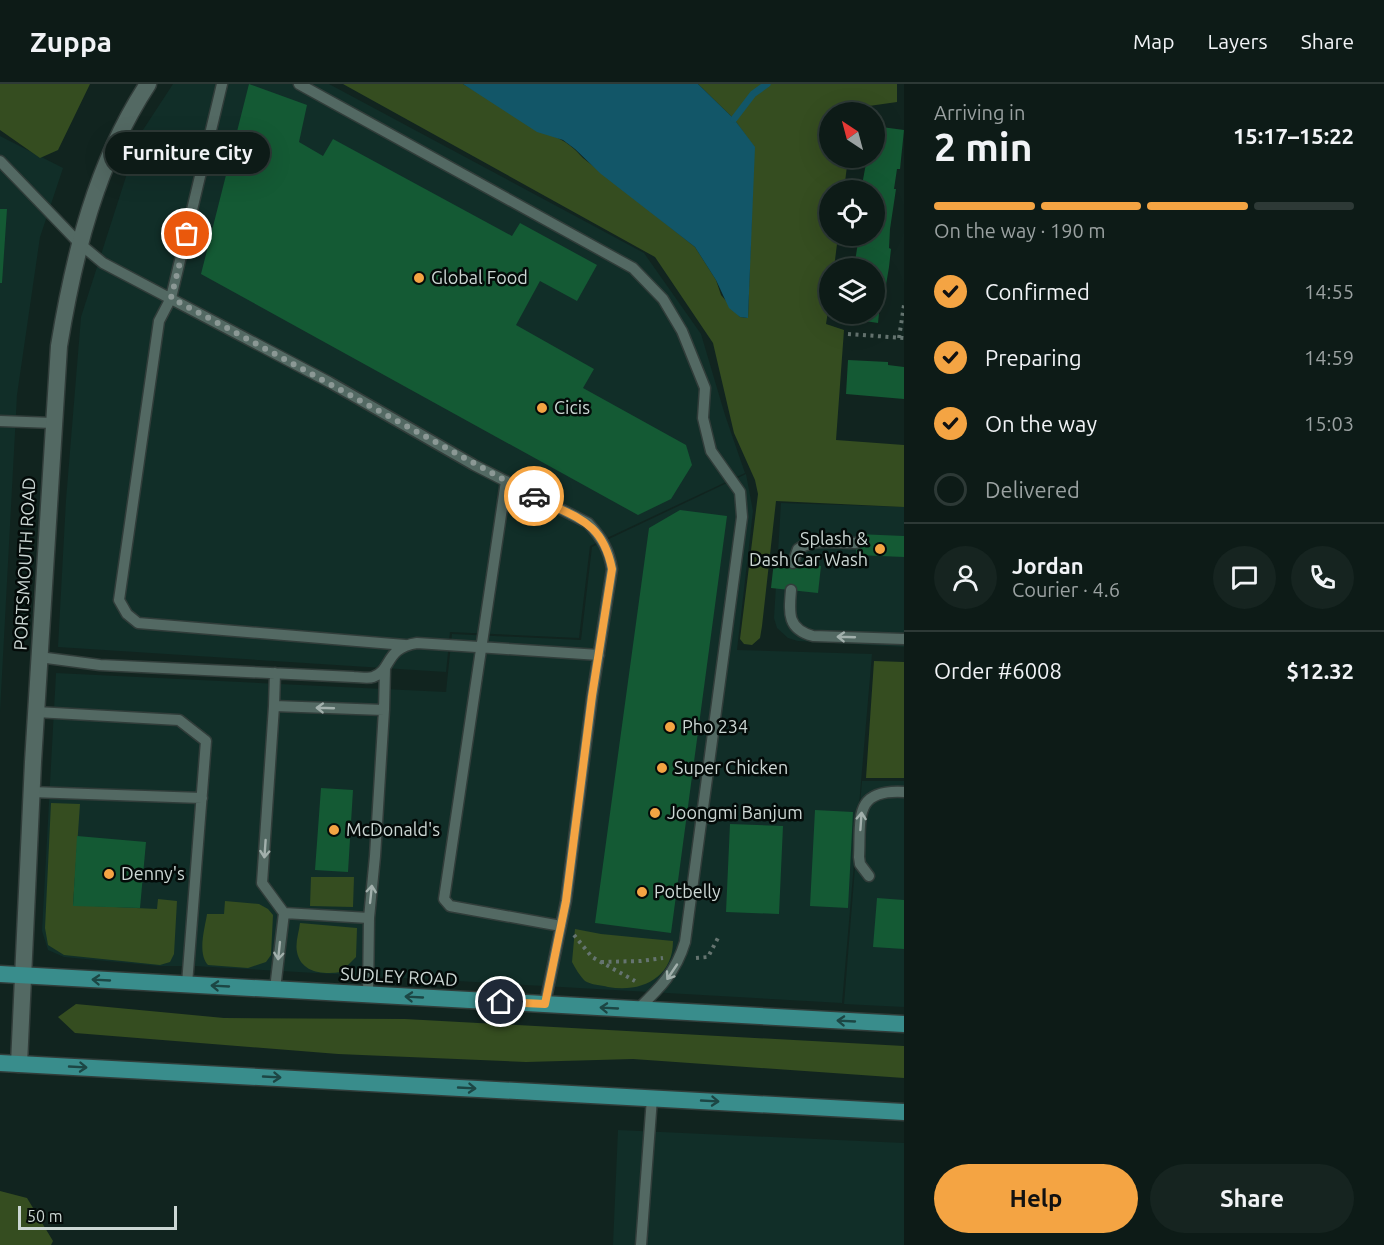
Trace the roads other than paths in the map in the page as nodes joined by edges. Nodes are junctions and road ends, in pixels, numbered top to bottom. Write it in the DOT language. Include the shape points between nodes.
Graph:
graph roads {
  1 [pos="148,84"];
  2 [pos="222,84"];
  3 [pos="298,84"];
  4 [pos="0,161"];
  5 [pos="79,243"];
  6 [pos="171,298"];
  7 [pos="0,422"];
  8 [pos="52,423"];
  9 [pos="506,481"];
  10 [pos="856,543"];
  11 [pos="793,563"];
  12 [pos="791,590"];
  13 [pos="904,639"];
  14 [pos="405,645"];
  15 [pos="482,647"];
  16 [pos="599,655"];
  17 [pos="39,657"];
  18 [pos="384,668"];
  19 [pos="275,674"];
  20 [pos="274,706"];
  21 [pos="384,710"];
  22 [pos="36,712"];
  23 [pos="31,792"];
  24 [pos="904,792"];
  25 [pos="202,798"];
  26 [pos="870,876"];
  27 [pos="284,913"];
  28 [pos="369,918"];
  29 [pos="561,926"];
  30 [pos="0,974"];
  31 [pos="23,975"];
  32 [pos="187,984"];
  33 [pos="275,989"];
  34 [pos="368,995"];
  35 [pos="545,1004"];
  36 [pos="638,1010"];
  37 [pos="904,1024"];
  38 [pos="0,1062"];
  39 [pos="19,1064"];
  40 [pos="652,1098"];
  41 [pos="904,1112"];
  42 [pos="641,1245"];
  1 -- 5 [label="street, PORTSMOUTH ROAD" via="114,148"];
  2 -- 6 [label="lane"];
  3 -- 36 [label="lane, one-way" via="633,268 663,299 682,331 705,388 703,418 711,451 740,492 742,518 681,954 672,973"];
  4 -- 5 [label="lane"];
  5 -- 6 [label="lane" via="104,263"];
  5 -- 8 [label="street, PORTSMOUTH ROAD" via="59,346"];
  6 -- 9 [label="lane"];
  6 -- 14 [label="lane" via="159,321 119,600 127,614 138,623"];
  7 -- 8 [label="lane"];
  8 -- 17 [label="street, PORTSMOUTH ROAD"];
  9 -- 15 [label="lane"];
  9 -- 16 [label="lane" via="588,524 609,552 612,569"];
  10 -- 11 [label="lane" via="805,544 798,549"];
  13 -- 12 [label="lane, one-way" via="803,633 791,620"];
  14 -- 15 [label="lane"];
  14 -- 18 [label="lane" via="392,654"];
  15 -- 16 [label="lane"];
  15 -- 29 [label="lane" via="444,899 450,906"];
  16 -- 29 [label="lane"];
  17 -- 19 [label="lane" via="100,665"];
  17 -- 22 [label="street, PORTSMOUTH ROAD"];
  18 -- 19 [label="lane" via="373,677"];
  18 -- 21 [label="lane"];
  19 -- 20 [label="lane"];
  21 -- 20 [label="lane, one-way"];
  20 -- 27 [label="lane, one-way" via="262,883"];
  28 -- 21 [label="lane, one-way"];
  22 -- 23 [label="street, PORTSMOUTH ROAD"];
  22 -- 25 [label="lane" via="179,720 206,741"];
  23 -- 25 [label="lane"];
  23 -- 31 [label="street, PORTSMOUTH ROAD"];
  26 -- 24 [label="lane, one-way" via="859,857 862,810 881,793"];
  25 -- 32 [label="lane"];
  27 -- 28 [label="lane"];
  27 -- 33 [label="lane, one-way"];
  28 -- 34 [label="lane"];
  29 -- 35 [label="lane"];
  30 -- 31 [label="main road, SUDLEY ROAD"];
  32 -- 31 [label="main road, SUDLEY ROAD, one-way"];
  31 -- 39 [label="street, PORTSMOUTH ROAD"];
  33 -- 32 [label="main road, SUDLEY ROAD, one-way"];
  33 -- 34 [label="main road, SUDLEY ROAD"];
  35 -- 34 [label="main road, SUDLEY ROAD, one-way"];
  36 -- 35 [label="main road, SUDLEY ROAD, one-way"];
  37 -- 36 [label="main road, SUDLEY ROAD, one-way"];
  38 -- 39 [label="main road"];
  39 -- 40 [label="main road, one-way"];
  40 -- 41 [label="main road, one-way"];
  40 -- 42 [label="lane"];
}
